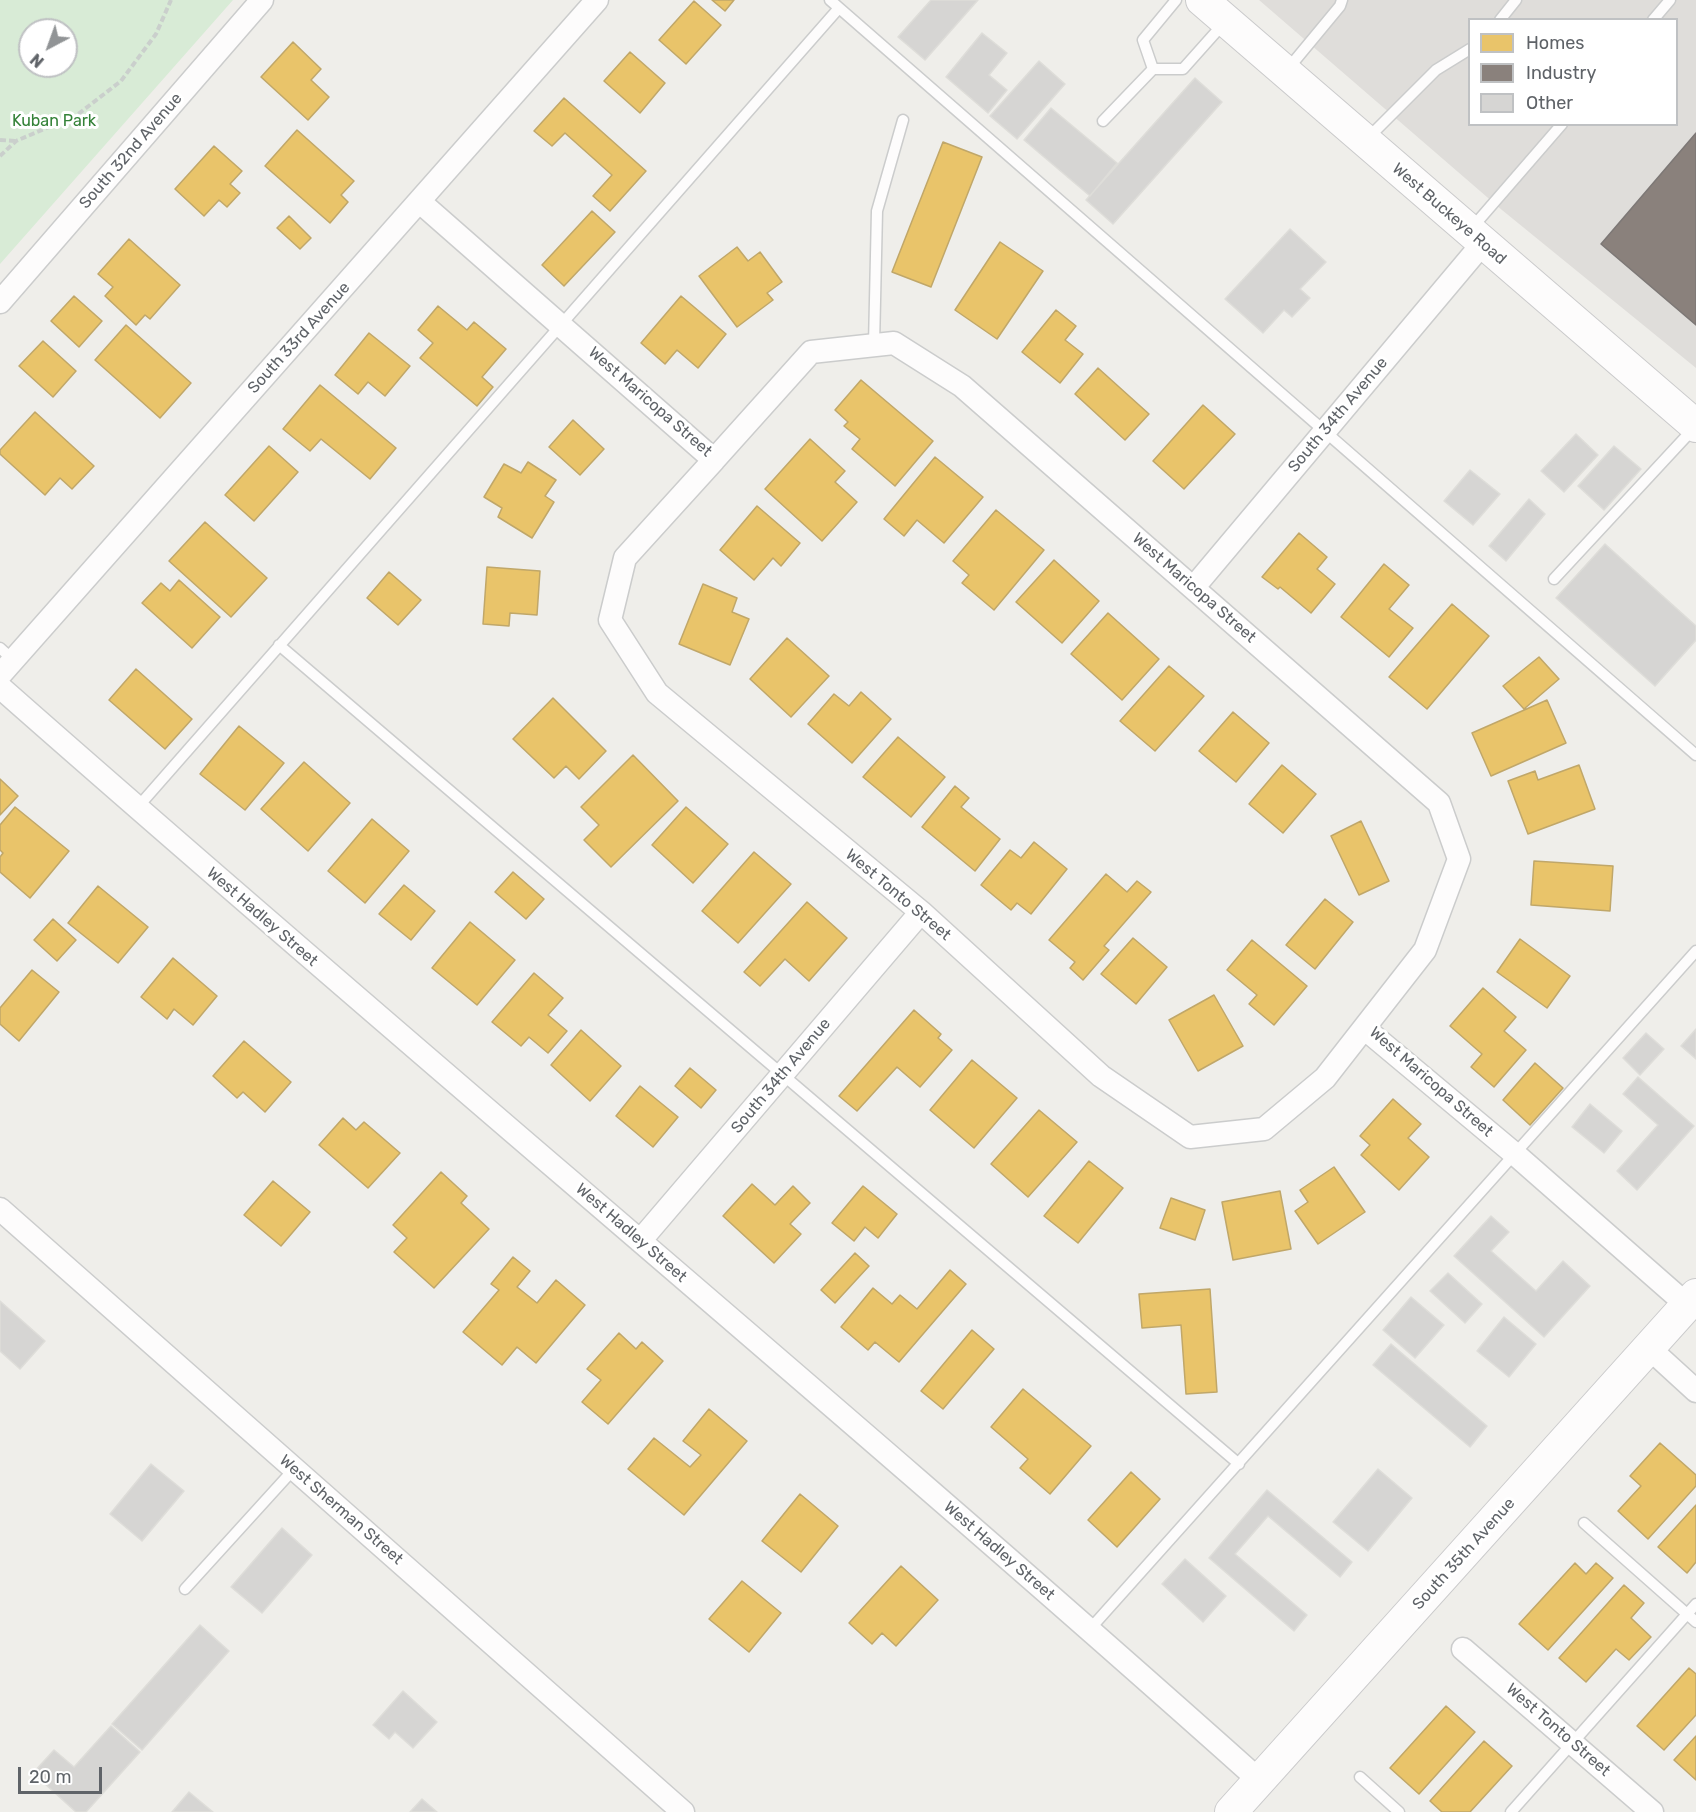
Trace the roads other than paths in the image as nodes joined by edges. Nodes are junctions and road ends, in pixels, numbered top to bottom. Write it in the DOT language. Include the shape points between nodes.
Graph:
graph roads {
  1 [pos="262,0"];
  2 [pos="597,0"];
  3 [pos="1176,0"];
  4 [pos="1202,0"];
  5 [pos="1342,0"];
  6 [pos="1515,0"];
  7 [pos="1670,0"];
  8 [pos="834,4"];
  9 [pos="1502,18"];
  10 [pos="1655,18"];
  11 [pos="1226,20"];
  12 [pos="1468,50"];
  13 [pos="1153,69"];
  14 [pos="1285,72"];
  15 [pos="903,120"];
  16 [pos="1103,121"];
  17 [pos="1560,126"];
  18 [pos="1365,141"];
  19 [pos="420,202"];
  20 [pos="1476,238"];
  21 [pos="0,302"];
  22 [pos="560,323"];
  23 [pos="874,345"];
  24 [pos="1696,426"];
  25 [pos="1325,431"];
  26 [pos="714,460"];
  27 [pos="1554,579"];
  28 [pos="1194,587"];
  29 [pos="279,645"];
  30 [pos="4,661"];
  31 [pos="0,687"];
  32 [pos="1696,755"];
  33 [pos="137,808"];
  34 [pos="921,912"];
  35 [pos="1696,951"];
  36 [pos="1364,1028"];
  37 [pos="782,1075"];
  38 [pos="1516,1155"];
  39 [pos="0,1209"];
  40 [pos="640,1241"];
  41 [pos="1692,1300"];
  42 [pos="1649,1348"];
  43 [pos="1696,1390"];
  44 [pos="1239,1464"];
  45 [pos="294,1469"];
  46 [pos="1584,1523"];
  47 [pos="185,1588"];
  48 [pos="1696,1604"];
  49 [pos="1687,1614"];
  50 [pos="1696,1622"];
  51 [pos="1090,1629"];
  52 [pos="1463,1649"];
  53 [pos="1571,1742"];
  54 [pos="1360,1777"];
  55 [pos="1260,1782"];
  56 [pos="682,1812"];
  57 [pos="1231,1812"];
  58 [pos="1399,1812"];
  59 [pos="1511,1812"];
  60 [pos="1652,1812"];
  1 -- 21 [label="street, South 32nd Avenue"];
  2 -- 19 [label="street, South 33rd Avenue"];
  3 -- 13 [label="lane" via="1143,40"];
  4 -- 11 [label="main road, West Buckeye Road"];
  5 -- 14 [label="lane"];
  6 -- 9 [label="lane"];
  7 -- 10 [label="lane"];
  8 -- 22 [label="lane"];
  8 -- 25 [label="lane"];
  11 -- 13 [label="lane" via="1183,69"];
  11 -- 14 [label="main road, West Buckeye Road"];
  12 -- 18 [label="lane" via="1436,70"];
  13 -- 16 [label="lane"];
  14 -- 18 [label="main road, West Buckeye Road"];
  15 -- 23 [label="lane" via="877,211"];
  17 -- 20 [label="lane"];
  18 -- 20 [label="main road, West Buckeye Road"];
  19 -- 22 [label="street, West Maricopa Street"];
  19 -- 30 [label="street, South 33rd Avenue"];
  20 -- 24 [label="main road, West Buckeye Road"];
  20 -- 25 [label="street, South 34th Avenue"];
  22 -- 26 [label="street, West Maricopa Street"];
  22 -- 29 [label="lane"];
  23 -- 26 [label="street, West Maricopa Street" via="811,352"];
  23 -- 28 [label="street, West Maricopa Street" via="894,343 962,386"];
  24 -- 27 [label="lane"];
  25 -- 28 [label="street, South 34th Avenue"];
  25 -- 32 [label="lane"];
  26 -- 34 [label="street, West Tonto Street" via="625,558 610,620 657,693"];
  28 -- 36 [label="street, West Maricopa Street" via="1439,803 1459,859 1425,950"];
  29 -- 33 [label="lane"];
  29 -- 37 [label="lane"];
  31 -- 33 [label="street, West Hadley Street"];
  33 -- 40 [label="street, West Hadley Street"];
  34 -- 36 [label="street, West Tonto Street" via="1101,1076 1190,1137 1264,1129 1325,1078"];
  34 -- 37 [label="street, South 34th Avenue"];
  35 -- 38 [label="lane"];
  36 -- 38 [label="street, West Maricopa Street"];
  37 -- 40 [label="street, South 34th Avenue"];
  37 -- 44 [label="lane"];
  38 -- 41 [label="street, West Maricopa Street"];
  38 -- 44 [label="lane"];
  39 -- 45 [label="street, West Sherman Street"];
  40 -- 51 [label="street, West Hadley Street"];
  41 -- 42 [label="main road, South 35th Avenue"];
  42 -- 43 [label="street"];
  42 -- 55 [label="main road, South 35th Avenue"];
  44 -- 51 [label="lane"];
  45 -- 47 [label="lane"];
  45 -- 56 [label="street, West Sherman Street"];
  46 -- 49 [label="lane"];
  48 -- 49 [label="lane"];
  49 -- 50 [label="lane"];
  49 -- 53 [label="lane"];
  51 -- 55 [label="street, West Hadley Street"];
  52 -- 53 [label="street, West Tonto Street"];
  53 -- 59 [label="lane"];
  53 -- 60 [label="street, West Tonto Street"];
  54 -- 58 [label="lane"];
  55 -- 57 [label="main road, South 35th Avenue"];
}
